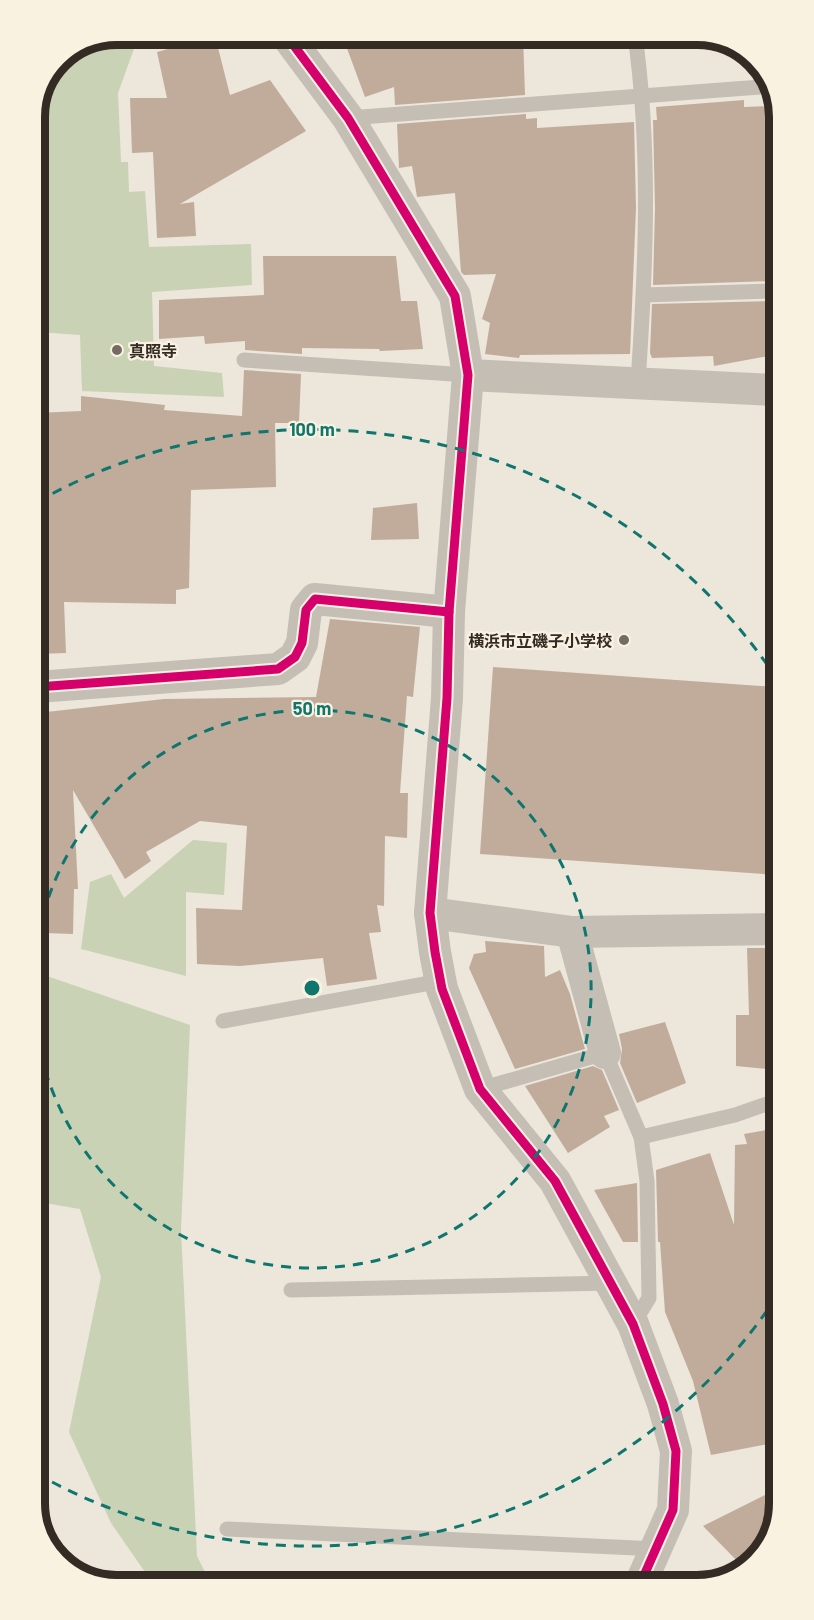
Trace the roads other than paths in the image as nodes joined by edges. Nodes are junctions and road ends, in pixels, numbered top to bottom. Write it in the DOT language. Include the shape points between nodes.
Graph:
graph roads {
  1 [pos="294,45"];
  2 [pos="636,45"];
  3 [pos="762,87"];
  4 [pos="643,94"];
  5 [pos="348,118"];
  6 [pos="769,291"];
  7 [pos="644,295"];
  8 [pos="244,360"];
  9 [pos="468,375"];
  10 [pos="638,382"];
  11 [pos="769,390"];
  12 [pos="449,612"];
  13 [pos="45,686"];
  14 [pos="430,913"];
  15 [pos="769,928"];
  16 [pos="572,932"];
  17 [pos="441,981"];
  18 [pos="223,1021"];
  19 [pos="605,1053"];
  20 [pos="480,1089"];
  21 [pos="769,1103"];
  22 [pos="641,1137"];
  23 [pos="611,1283"];
  24 [pos="291,1290"];
  25 [pos="633,1324"];
  26 [pos="227,1529"];
  27 [pos="657,1549"];
  28 [pos="644,1575"];
  1 -- 5 [label="street"];
  2 -- 4 [label="lane"];
  3 -- 4 [label="lane"];
  4 -- 5 [label="lane"];
  4 -- 7 [label="lane" via="648,203"];
  5 -- 9 [label="street" via="454,297"];
  6 -- 7 [label="lane"];
  7 -- 10 [label="lane"];
  8 -- 9 [label="lane"];
  9 -- 10 [label="street"];
  9 -- 12 [label="street"];
  10 -- 11 [label="street"];
  12 -- 13 [label="street" via="315,599 306,610 303,643 295,657 278,669"];
  12 -- 14 [label="street" via="447,698"];
  14 -- 16 [label="street"];
  14 -- 17 [label="street"];
  15 -- 16 [label="street"];
  16 -- 19 [label="street"];
  17 -- 18 [label="lane"];
  17 -- 20 [label="street"];
  19 -- 20 [label="lane"];
  19 -- 22 [label="lane"];
  20 -- 23 [label="street" via="555,1181"];
  21 -- 22 [label="lane"];
  22 -- 25 [label="lane" via="647,1181 649,1298"];
  23 -- 24 [label="lane"];
  23 -- 25 [label="street"];
  25 -- 27 [label="street" via="676,1451 672,1510"];
  26 -- 27 [label="lane"];
  27 -- 28 [label="street"];
}
